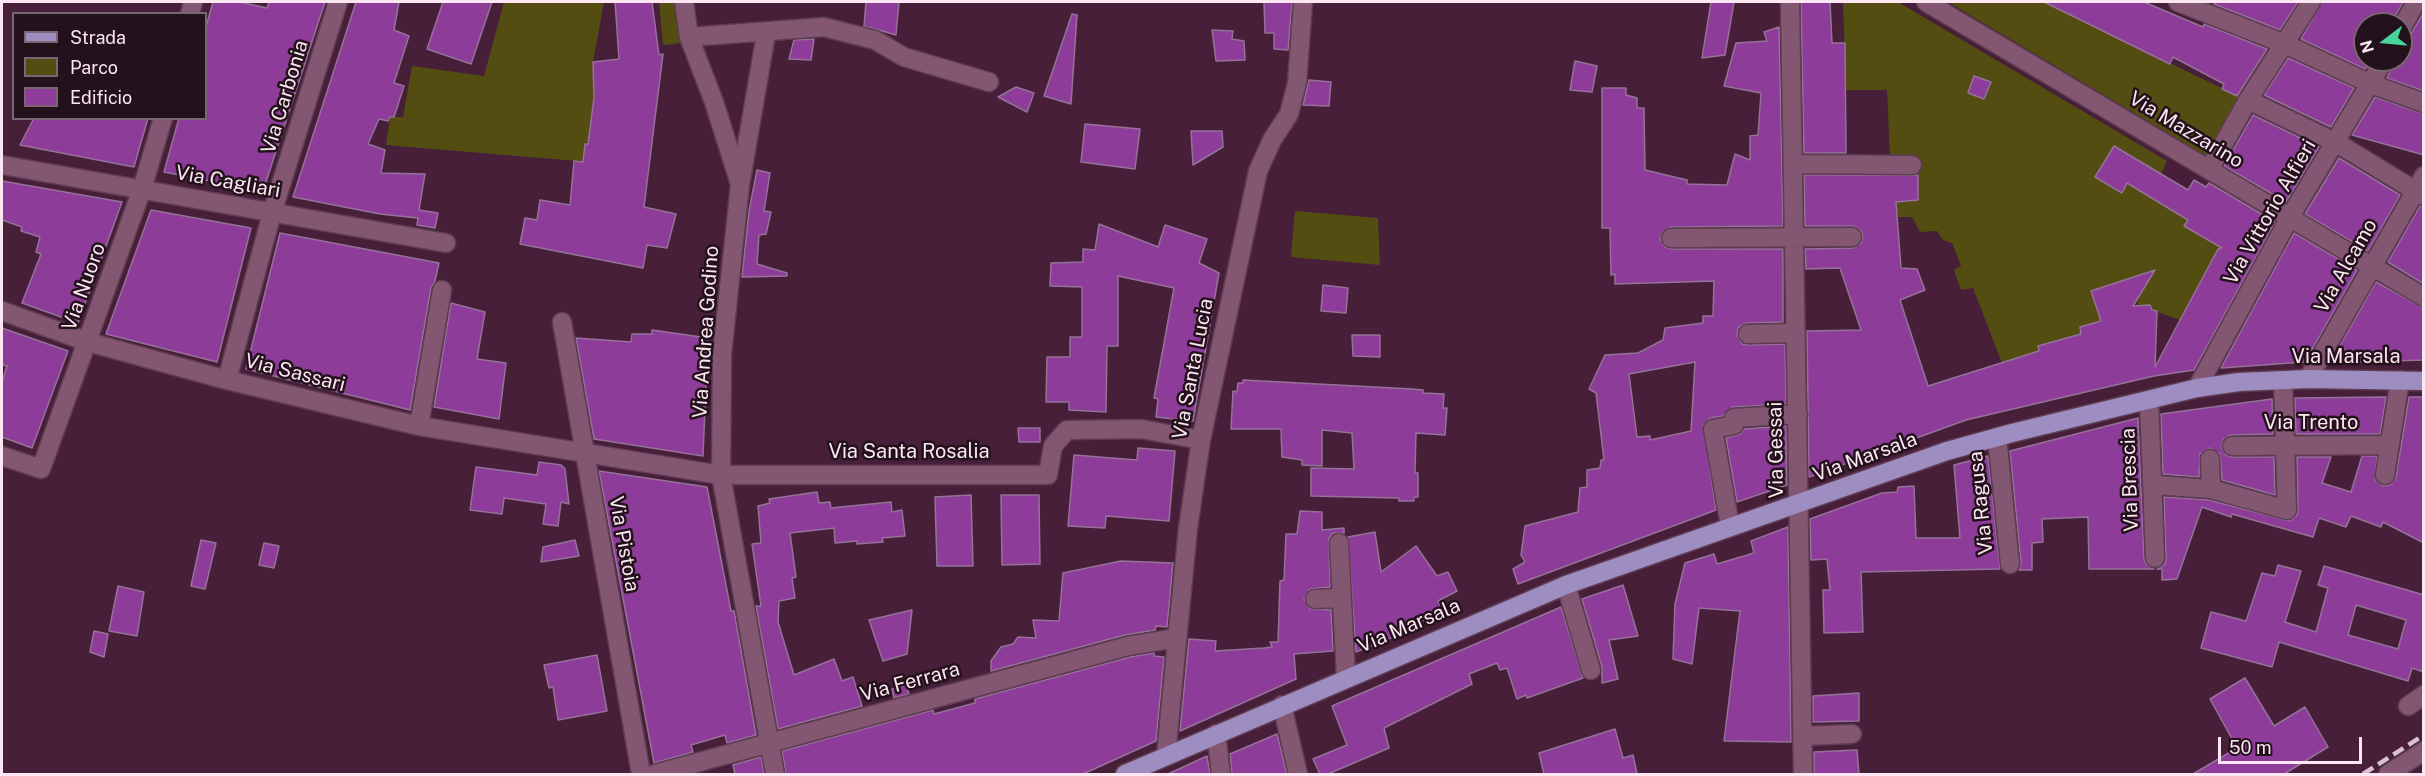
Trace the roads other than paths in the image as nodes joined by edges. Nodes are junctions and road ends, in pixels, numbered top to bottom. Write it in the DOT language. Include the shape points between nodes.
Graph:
graph roads {
  1 [pos="338,2"];
  2 [pos="684,2"];
  3 [pos="1303,2"];
  4 [pos="1791,2"];
  5 [pos="1926,2"];
  6 [pos="2178,2"];
  7 [pos="2312,2"];
  8 [pos="2205,7"];
  9 [pos="766,33"];
  10 [pos="689,37"];
  11 [pos="2286,44"];
  12 [pos="2378,72"];
  13 [pos="989,82"];
  14 [pos="2371,84"];
  15 [pos="2248,100"];
  16 [pos="2424,103"];
  17 [pos="162,120"];
  18 [pos="2337,143"];
  19 [pos="1793,164"];
  20 [pos="2,165"];
  21 [pos="1912,165"];
  22 [pos="2209,170"];
  23 [pos="740,185"];
  24 [pos="2421,188"];
  25 [pos="142,189"];
  26 [pos="272,213"];
  27 [pos="2290,217"];
  28 [pos="1795,237"];
  29 [pos="1852,237"];
  30 [pos="1671,238"];
  31 [pos="446,243"];
  32 [pos="2371,267"];
  33 [pos="442,290"];
  34 [pos="2424,297"];
  35 [pos="2,311"];
  36 [pos="562,322"];
  37 [pos="1796,333"];
  38 [pos="1748,334"];
  39 [pos="88,342"];
  40 [pos="2308,379"];
  41 [pos="227,380"];
  42 [pos="2283,380"];
  43 [pos="2400,380"];
  44 [pos="2424,381"];
  45 [pos="2197,388"];
  46 [pos="2149,401"];
  47 [pos="1798,414"];
  48 [pos="419,426"];
  49 [pos="1997,437"];
  50 [pos="1201,440"];
  51 [pos="2285,445"];
  52 [pos="2390,445"];
  53 [pos="2232,446"];
  54 [pos="585,453"];
  55 [pos="2,456"];
  56 [pos="2210,459"];
  57 [pos="721,475"];
  58 [pos="2385,475"];
  59 [pos="2154,484"];
  60 [pos="2211,489"];
  61 [pos="1799,504"];
  62 [pos="1730,526"];
  63 [pos="1339,543"];
  64 [pos="2156,558"];
  65 [pos="2010,564"];
  66 [pos="1566,585"];
  67 [pos="1342,598"];
  68 [pos="1315,599"];
  69 [pos="1177,638"];
  70 [pos="1592,670"];
  71 [pos="1346,677"];
  72 [pos="2424,695"];
  73 [pos="1282,705"];
  74 [pos="2408,706"];
  75 [pos="1216,734"];
  76 [pos="1852,734"];
  77 [pos="1803,736"];
  78 [pos="769,743"];
  79 [pos="2424,751"];
  80 [pos="1166,755"];
  81 [pos="641,774"];
  82 [pos="655,774"];
  83 [pos="775,774"];
  84 [pos="1125,774"];
  85 [pos="1221,774"];
  86 [pos="1298,774"];
  87 [pos="1803,774"];
  88 [pos="2388,774"];
  1 -- 26 [label="street, Via Carbonia"];
  2 -- 10 [label="street"];
  3 -- 50 [label="street, Via Santa Lucia" via="1297,83 1289,114 1258,171"];
  4 -- 19 [label="street, Via Gessai"];
  5 -- 22 [label="street, Via Mazzarino"];
  6 -- 8 [label="street"];
  7 -- 11 [label="street"];
  8 -- 11 [label="street"];
  9 -- 10 [label="street"];
  9 -- 13 [label="street" via="824,27 852,32 904,57"];
  9 -- 23 [label="street, Via Andrea Godino"];
  10 -- 23 [label="street"];
  11 -- 14 [label="street"];
  11 -- 15 [label="street"];
  12 -- 14 [label="street, Via Vittorio Alfieri"];
  14 -- 16 [label="street"];
  14 -- 18 [label="street, Via Vittorio Alfieri"];
  15 -- 18 [label="street"];
  15 -- 22 [label="street"];
  17 -- 25 [label="street, Via Nuoro"];
  18 -- 24 [label="street"];
  18 -- 27 [label="street, Via Vittorio Alfieri"];
  19 -- 21 [label="street"];
  19 -- 28 [label="street, Via Gessai"];
  20 -- 25 [label="street, Via Cagliari"];
  22 -- 27 [label="street, Via Mazzarino"];
  23 -- 57 [label="street, Via Andrea Godino" via="722,354"];
  24 -- 32 [label="street, Via Alcamo"];
  25 -- 26 [label="street, Via Cagliari"];
  25 -- 39 [label="street, Via Nuoro"];
  26 -- 31 [label="street, Via Cagliari"];
  26 -- 41 [label="street, Via Carbonia"];
  27 -- 32 [label="street, Via Mazzarino"];
  27 -- 45 [label="street, Via Vittorio Alfieri"];
  28 -- 29 [label="street"];
  28 -- 30 [label="street"];
  28 -- 37 [label="street, Via Gessai"];
  32 -- 34 [label="street, Via Mazzarino"];
  32 -- 40 [label="street, Via Alcamo"];
  33 -- 48 [label="street"];
  35 -- 39 [label="street, Via Sassari"];
  36 -- 54 [label="street, Via Pistoia"];
  37 -- 38 [label="street"];
  37 -- 47 [label="street, Via Gessai"];
  39 -- 41 [label="street, Via Sassari"];
  39 -- 55 [label="street, Via Nuoro" via="41,469"];
  40 -- 42 [label="main road, Via Marsala"];
  40 -- 43 [label="main road, Via Marsala"];
  41 -- 48 [label="street, Via Sassari"];
  42 -- 45 [label="main road, Via Marsala"];
  42 -- 51 [label="street"];
  43 -- 44 [label="main road, Via Marsala"];
  43 -- 52 [label="street"];
  45 -- 46 [label="main road, Via Marsala"];
  46 -- 49 [label="main road, Via Marsala"];
  46 -- 59 [label="street, Via Brescia"];
  47 -- 61 [label="street, Via Gessai"];
  47 -- 62 [label="street" via="1734,417 1734,425 1713,429"];
  48 -- 54 [label="street, Via Sassari"];
  49 -- 61 [label="main road, Via Marsala"];
  49 -- 65 [label="street, Via Ragusa"];
  50 -- 57 [label="street, Via Santa Rosalia" via="1140,429 1067,430 1053,446 1048,475"];
  50 -- 69 [label="street, Via Santa Lucia"];
  51 -- 52 [label="street, Via Trento"];
  51 -- 53 [label="street, Via Trento"];
  51 -- 60 [label="street" via="2287,510"];
  52 -- 58 [label="street"];
  54 -- 57 [label="street, Via Santa Rosalia"];
  54 -- 81 [label="street, Via Pistoia"];
  56 -- 60 [label="street"];
  57 -- 78 [label="street, Via Andrea Godino"];
  59 -- 60 [label="street"];
  59 -- 64 [label="street, Via Brescia"];
  61 -- 62 [label="main road, Via Marsala"];
  61 -- 77 [label="street, Via Gessai"];
  62 -- 66 [label="main road, Via Marsala"];
  63 -- 67 [label="street, Via Marsala"];
  66 -- 70 [label="street"];
  66 -- 71 [label="main road, Via Marsala"];
  67 -- 68 [label="street"];
  67 -- 71 [label="street, Via Marsala"];
  69 -- 78 [label="street, Via Ferrara" via="1128,646"];
  69 -- 80 [label="street, Via Santa Lucia"];
  71 -- 73 [label="main road, Via Marsala"];
  72 -- 74 [label="street"];
  73 -- 75 [label="main road, Via Marsala"];
  73 -- 86 [label="street"];
  75 -- 80 [label="main road, Via Marsala"];
  75 -- 85 [label="street"];
  76 -- 77 [label="street"];
  77 -- 87 [label="street, Via Gessai"];
  78 -- 82 [label="street, Via Ferrara"];
  78 -- 83 [label="street, Via Andrea Godino"];
  79 -- 88 [label="street"];
  80 -- 84 [label="main road, Via Marsala"];
}
